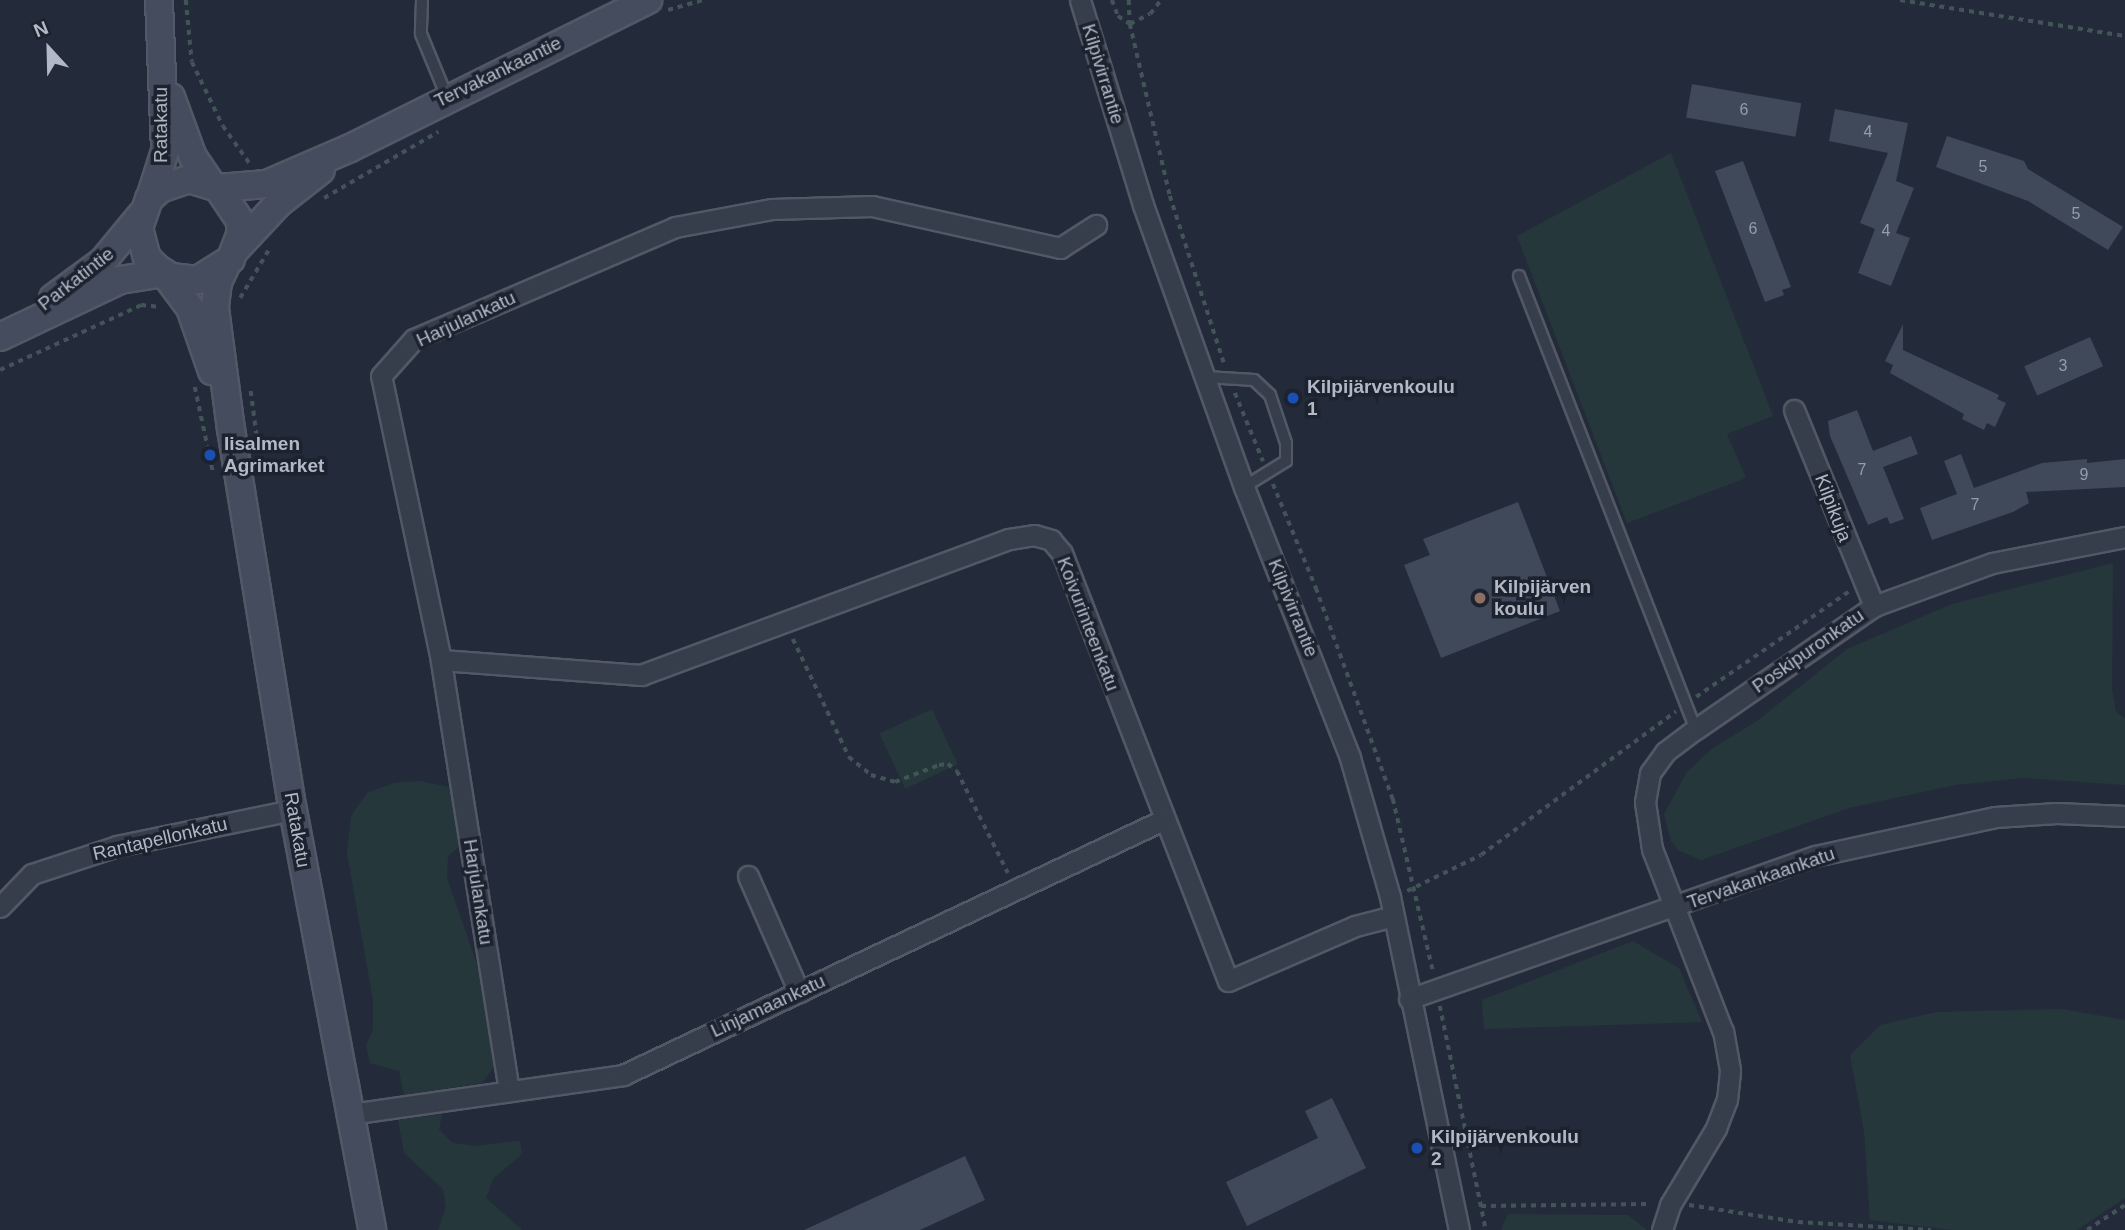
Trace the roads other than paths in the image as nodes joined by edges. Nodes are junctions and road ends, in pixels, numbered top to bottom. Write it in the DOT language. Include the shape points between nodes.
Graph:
graph roads {
  1 [pos="159,0"];
  2 [pos="422,0"];
  3 [pos="1080,0"];
  4 [pos="656,6"];
  5 [pos="160,48"];
  6 [pos="447,97"];
  7 [pos="350,148"];
  8 [pos="215,186"];
  9 [pos="146,206"];
  10 [pos="1096,225"];
  11 [pos="232,256"];
  12 [pos="164,273"];
  13 [pos="1520,276"];
  14 [pos="204,312"];
  15 [pos="0,336"];
  16 [pos="1206,377"];
  17 [pos="1794,410"];
  18 [pos="1244,487"];
  19 [pos="2125,537"];
  20 [pos="1874,606"];
  21 [pos="441,660"];
  22 [pos="1696,729"];
  23 [pos="293,810"];
  24 [pos="2125,816"];
  25 [pos="1163,820"];
  26 [pos="748,877"];
  27 [pos="1392,906"];
  28 [pos="0,907"];
  29 [pos="1674,908"];
  30 [pos="799,992"];
  31 [pos="1409,999"];
  32 [pos="509,1091"];
  33 [pos="350,1114"];
  34 [pos="372,1230"];
  35 [pos="1459,1230"];
  36 [pos="1662,1230"];
  1 -- 5 [label="street, Ratakatu"];
  2 -- 6 [label="lane" via="421,34"];
  3 -- 16 [label="street, Kilpivirrantie" via="1143,205"];
  4 -- 6 [label="street, Tervakankaantie"];
  5 -- 8 [label="street, Ratakatu" via="183,133"];
  5 -- 9 [label="street, Ratakatu" via="165,151"];
  6 -- 7 [label="street, Tervakankaantie"];
  7 -- 8 [label="street, Tervakankaantie" via="261,185"];
  7 -- 11 [label="street, Tervakankaantie" via="279,203"];
  8 -- 9 [label="street" via="189,179 174,182"];
  8 -- 11 [label="street" via="229,197 240,221"];
  9 -- 12 [label="street" via="141,243 147,258"];
  9 -- 15 [label="street, Parkatintie" via="103,261"];
  10 -- 21 [label="street, Harjulankatu" via="1060,248 872,206 772,209 675,227 414,339 381,376"];
  11 -- 12 [label="street" via="197,280"];
  11 -- 14 [label="street, Ratakatu"];
  12 -- 14 [label="street, Ratakatu"];
  12 -- 15 [label="street, Parkatintie" via="120,280"];
  13 -- 22 [label="lane"];
  14 -- 23 [label="street, Ratakatu" via="231,429"];
  16 -- 18 [label="street, Kilpivirrantie"];
  16 -- 18 [label="lane" via="1255,380 1270,395 1286,443 1286,461"];
  17 -- 20 [label="street, Kilpikuja"];
  18 -- 27 [label="street, Kilpivirrantie" via="1350,758"];
  19 -- 20 [label="street, Poskipuronkatu" via="1992,563"];
  20 -- 22 [label="street, Poskipuronkatu"];
  21 -- 25 [label="street, Koivurinteenkatu" via="641,674 1009,539 1034,535 1051,540 1062,554"];
  21 -- 32 [label="street, Harjulankatu"];
  22 -- 29 [label="street, Poskipuronkatu" via="1665,752 1646,786 1646,823"];
  23 -- 28 [label="street, Rantapellonkatu" via="117,846 32,874"];
  23 -- 33 [label="street, Ratakatu"];
  24 -- 29 [label="street, Tervakankaankatu" via="2057,813 1933,828 1815,856"];
  25 -- 27 [label="street, Koivurinteenkatu" via="1228,981"];
  25 -- 30 [label="street, Linjamaankatu"];
  26 -- 30 [label="street"];
  27 -- 31 [label="street, Kilpivirrantie"];
  29 -- 31 [label="street, Tervakankaankatu"];
  29 -- 36 [label="street, Poskipuronkatu" via="1723,1032 1730,1070 1727,1100 1716,1128 1670,1205"];
  30 -- 32 [label="street, Linjamaankatu" via="624,1075"];
  31 -- 35 [label="street, Kilpivirrantie"];
  32 -- 33 [label="street, Linjamaankatu"];
  33 -- 34 [label="street, Ratakatu"];
}
